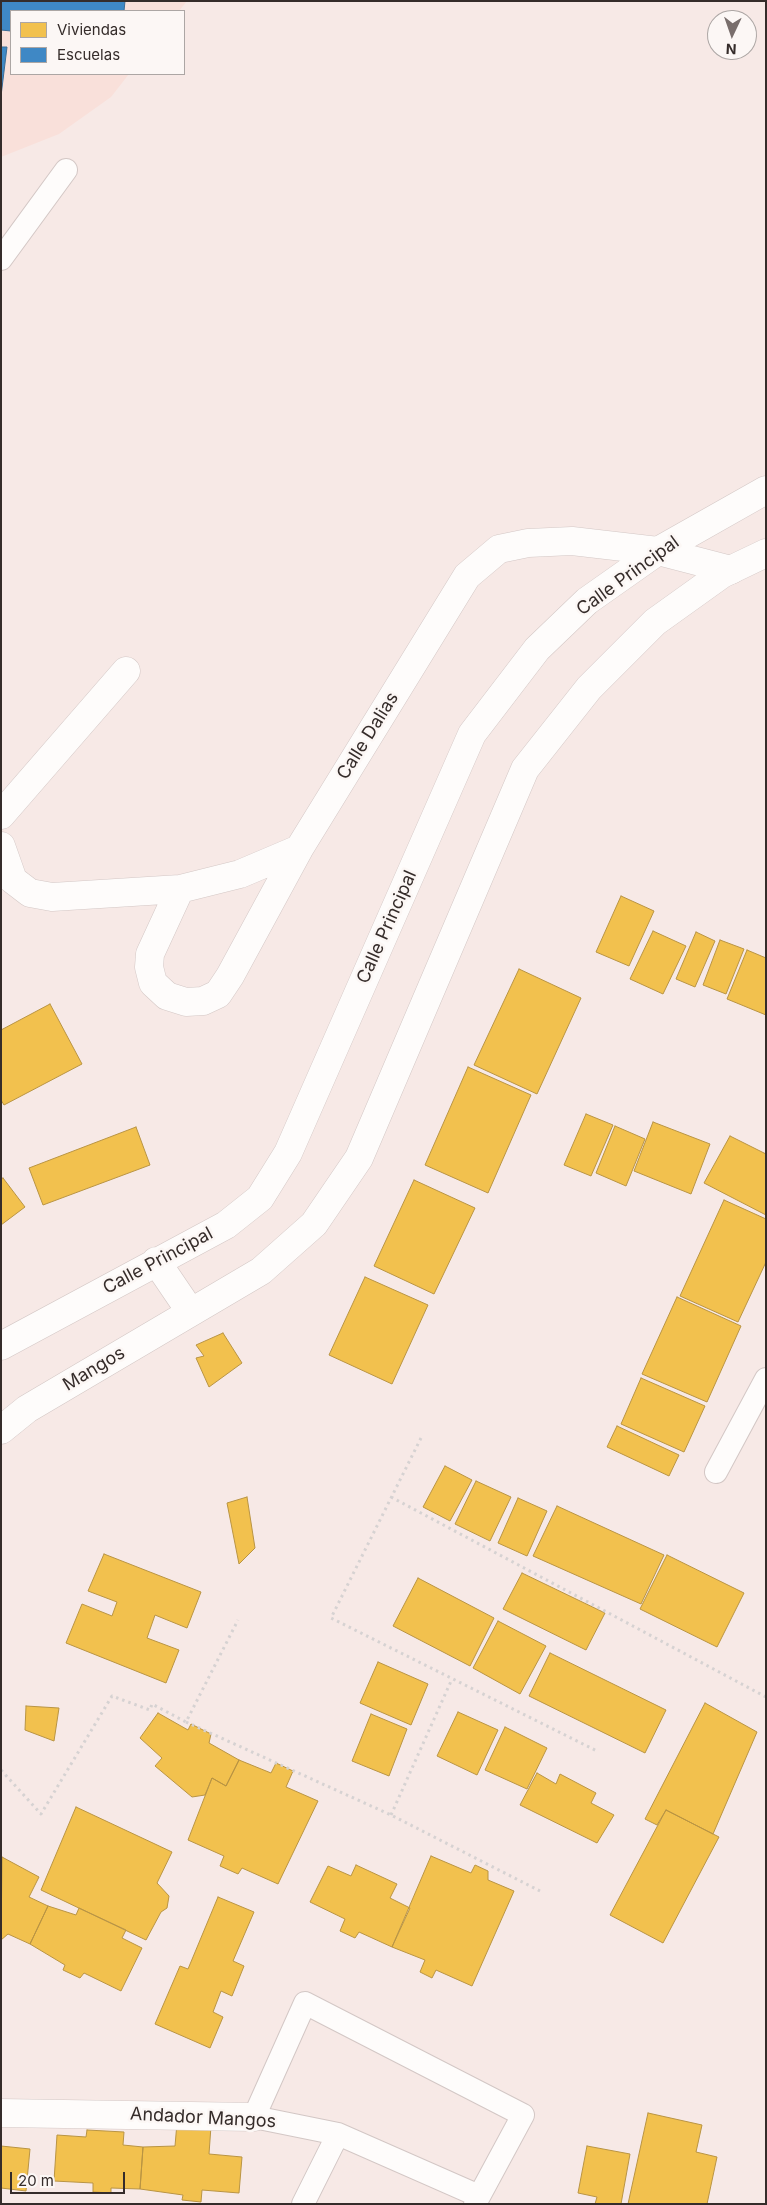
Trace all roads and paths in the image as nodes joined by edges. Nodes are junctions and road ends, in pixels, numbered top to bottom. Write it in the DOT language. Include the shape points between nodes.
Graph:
graph roads {
  1 [pos="66,170"];
  2 [pos="1,259"];
  3 [pos="766,490"];
  4 [pos="658,551"];
  5 [pos="766,553"];
  6 [pos="731,570"];
  7 [pos="126,671"];
  8 [pos="1,815"];
  9 [pos="1,846"];
  10 [pos="299,849"];
  11 [pos="180,889"];
  12 [pos="156,1261"];
  13 [pos="190,1312"];
  14 [pos="1,1346"];
  15 [pos="766,1379"];
  16 [pos="1,1430"];
  17 [pos="421,1438"];
  18 [pos="716,1472"];
  19 [pos="391,1497"];
  20 [pos="238,1620"];
  21 [pos="452,1679"];
  22 [pos="766,1697"];
  23 [pos="186,1722"];
  24 [pos="597,1751"];
  25 [pos="1,1770"];
  26 [pos="391,1815"];
  27 [pos="540,1891"];
  28 [pos="1,2113"];
  29 [pos="254,2117"];
  30 [pos="338,2134"];
  31 [pos="477,2200"];
  32 [pos="303,2204"];
  1 -- 2 [label="lane"];
  3 -- 4 [label="street, Calle Principal"];
  4 -- 6 [label="street, Calle Dalias"];
  4 -- 10 [label="street, Calle Dalias" via="572,541 528,543 499,549 467,576"];
  4 -- 12 [label="street, Calle Principal" via="587,601 537,649 472,734 288,1153 260,1198 226,1225"];
  5 -- 6 [label="street"];
  6 -- 13 [label="street" via="655,622 588,688 525,769 359,1158 314,1224 261,1270"];
  7 -- 8 [label="street"];
  9 -- 11 [label="street" via="13,880 30,893 52,896"];
  10 -- 11 [label="street" via="240,874"];
  10 -- 11 [label="street, Calle Dalias" via="230,976 218,994 204,1002 186,1002 168,996 153,983 149,967 150,954"];
  12 -- 13 [label="street"];
  12 -- 14 [label="street, Calle Principal"];
  13 -- 16 [label="street, Mangos" via="27,1409"];
  15 -- 18 [label="lane"];
  17 -- 19 [label="path"];
  19 -- 21 [label="path" via="332,1618"];
  19 -- 22 [label="path"];
  20 -- 23 [label="path"];
  21 -- 24 [label="path"];
  21 -- 26 [label="path"];
  23 -- 25 [label="path" via="152,1704 150,1710 112,1696 41,1814"];
  23 -- 26 [label="path"];
  26 -- 27 [label="path"];
  28 -- 29 [label="street, Andador Mangos"];
  29 -- 30 [label="lane, Andador Mangos"];
  29 -- 31 [label="lane" via="305,2003 523,2115"];
  30 -- 31 [label="lane, Andador Mangos"];
  30 -- 32 [label="lane"];
}
